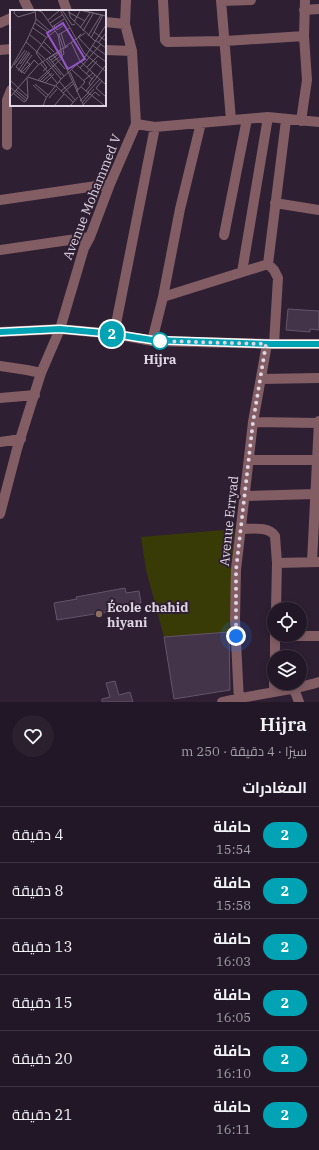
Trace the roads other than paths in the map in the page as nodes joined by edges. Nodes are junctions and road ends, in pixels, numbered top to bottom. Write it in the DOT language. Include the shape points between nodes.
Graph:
graph roads {
  1 [pos="24,0"];
  2 [pos="63,0"];
  3 [pos="126,0"];
  4 [pos="163,0"];
  5 [pos="221,0"];
  6 [pos="251,0"];
  7 [pos="304,5"];
  8 [pos="319,9"];
  9 [pos="29,10"];
  10 [pos="67,10"];
  11 [pos="10,18"];
  12 [pos="106,22"];
  13 [pos="0,23"];
  14 [pos="125,24"];
  15 [pos="304,36"];
  16 [pos="225,41"];
  17 [pos="10,49"];
  18 [pos="0,50"];
  19 [pos="106,50"];
  20 [pos="132,51"];
  21 [pos="10,92"];
  22 [pos="268,117"];
  23 [pos="247,119"];
  24 [pos="231,120"];
  25 [pos="286,120"];
  26 [pos="301,121"];
  27 [pos="319,122"];
  28 [pos="201,123"];
  29 [pos="136,124"];
  30 [pos="155,127"];
  31 [pos="7,145"];
  32 [pos="110,184"];
  33 [pos="0,200"];
  34 [pos="275,203"];
  35 [pos="319,210"];
  36 [pos="224,235"];
  37 [pos="90,237"];
  38 [pos="0,250"];
  39 [pos="268,264"];
  40 [pos="242,272"];
  41 [pos="163,297"];
  42 [pos="60,329"];
  43 [pos="0,332"];
  44 [pos="114,334"];
  45 [pos="152,340"];
  46 [pos="270,344"];
  47 [pos="319,344"];
  48 [pos="0,366"];
  49 [pos="41,373"];
  50 [pos="319,378"];
  51 [pos="260,380"];
  52 [pos="35,395"];
  53 [pos="0,398"];
  54 [pos="253,422"];
  55 [pos="319,422"];
  56 [pos="21,439"];
  57 [pos="0,442"];
  58 [pos="249,460"];
  59 [pos="317,460"];
  60 [pos="3,490"];
  61 [pos="315,494"];
  62 [pos="245,496"];
  63 [pos="0,514"];
  64 [pos="242,529"];
  65 [pos="315,562"];
  66 [pos="277,563"];
  67 [pos="276,602"];
  68 [pos="307,636"];
  69 [pos="319,636"];
  70 [pos="319,682"];
  71 [pos="307,685"];
  72 [pos="287,690"];
  73 [pos="294,690"];
  74 [pos="274,692"];
  75 [pos="265,698"];
  76 [pos="238,700"];
  77 [pos="222,702"];
  78 [pos="299,702"];
  1 -- 9 [label="street"];
  2 -- 10 [label="street"];
  3 -- 14 [label="street, Avenue Mohammed V"];
  4 -- 16 [label="street" via="166,41"];
  5 -- 6 [label="street"];
  5 -- 16 [label="street"];
  7 -- 8 [label="street"];
  7 -- 15 [label="street"];
  11 -- 13 [label="street"];
  12 -- 14 [label="street"];
  14 -- 20 [label="street, Avenue Mohammed V"];
  15 -- 16 [label="street"];
  15 -- 26 [label="street" via="307,73"];
  16 -- 24 [label="street"];
  17 -- 18 [label="street"];
  19 -- 20 [label="street"];
  20 -- 29 [label="street, Avenue Mohammed V"];
  21 -- 31 [label="street" via="7,100"];
  22 -- 23 [label="street"];
  22 -- 25 [label="street"];
  22 -- 40 [label="street"];
  23 -- 24 [label="street"];
  23 -- 36 [label="street"];
  24 -- 28 [label="street"];
  25 -- 26 [label="street"];
  25 -- 34 [label="street"];
  26 -- 27 [label="street"];
  28 -- 30 [label="street"];
  28 -- 41 [label="street" via="180,209"];
  29 -- 30 [label="street"];
  29 -- 32 [label="street, Avenue Mohammed V"];
  30 -- 44 [label="street"];
  32 -- 33 [label="street"];
  32 -- 37 [label="street, Avenue Mohammed V"];
  34 -- 35 [label="street"];
  34 -- 39 [label="street"];
  37 -- 38 [label="street"];
  37 -- 42 [label="street, Avenue Mohammed V" via="84,248"];
  39 -- 40 [label="street"];
  39 -- 46 [label="street, Avenue Erryad" via="278,278"];
  40 -- 41 [label="street"];
  41 -- 45 [label="street"];
  42 -- 43 [label="street"];
  42 -- 44 [label="street"];
  42 -- 49 [label="street, Avenue Mohammed V"];
  44 -- 45 [label="street"];
  45 -- 46 [label="street"];
  46 -- 47 [label="street"];
  46 -- 51 [label="street, Avenue Erryad"];
  48 -- 49 [label="street"];
  49 -- 52 [label="street, Avenue Mohammed V"];
  50 -- 51 [label="street"];
  51 -- 54 [label="street, Avenue Erryad"];
  52 -- 53 [label="street"];
  52 -- 56 [label="street, Avenue Mohammed V"];
  54 -- 55 [label="street"];
  54 -- 58 [label="street, Avenue Erryad"];
  55 -- 59 [label="street"];
  56 -- 57 [label="street"];
  56 -- 60 [label="street, Avenue Mohammed V"];
  58 -- 59 [label="street"];
  58 -- 62 [label="street, Avenue Erryad"];
  59 -- 61 [label="street"];
  60 -- 63 [label="street, Avenue Mohammed V"];
  61 -- 62 [label="street"];
  61 -- 65 [label="street"];
  62 -- 64 [label="street, Avenue Erryad"];
  64 -- 66 [label="street" via="273,532 276,536"];
  64 -- 76 [label="street, Avenue Erryad" via="236,570"];
  65 -- 66 [label="street"];
  66 -- 67 [label="street"];
  68 -- 69 [label="street"];
  70 -- 71 [label="street"];
  72 -- 74 [label="street"];
  73 -- 78 [label="street"];
  74 -- 75 [label="street"];
  75 -- 76 [label="street"];
  76 -- 77 [label="street"];
}
